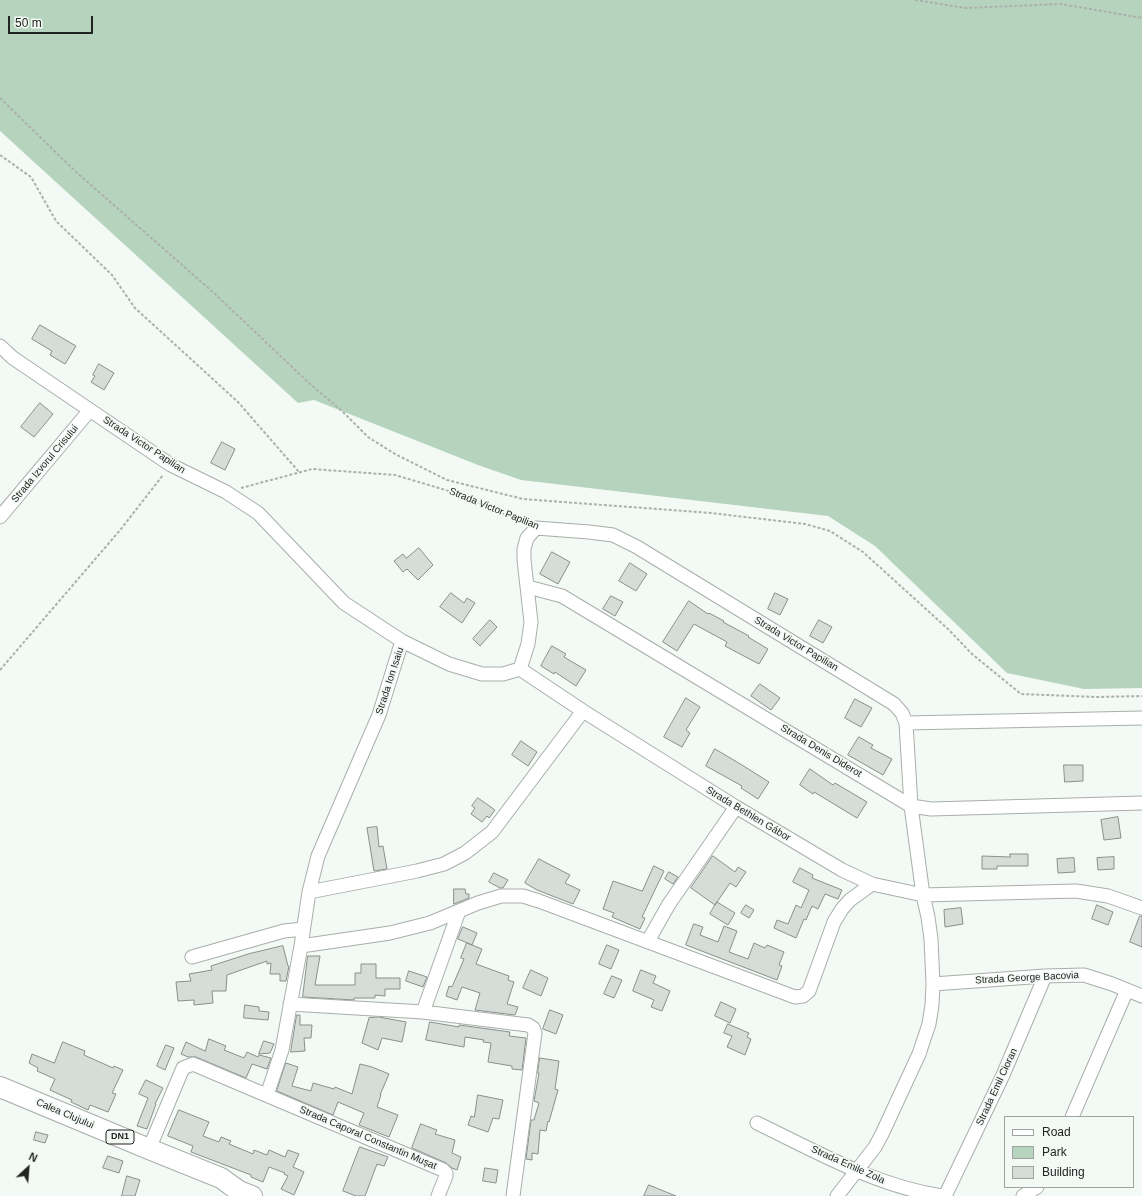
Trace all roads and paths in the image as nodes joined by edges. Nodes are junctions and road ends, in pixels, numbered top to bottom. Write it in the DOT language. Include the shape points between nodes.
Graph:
graph roads {
  1 [pos="915,0"];
  2 [pos="1142,18"];
  3 [pos="0,98"];
  4 [pos="0,156"];
  5 [pos="1,349"];
  6 [pos="90,410"];
  7 [pos="171,464"];
  8 [pos="299,472"];
  9 [pos="226,492"];
  10 [pos="0,517"];
  11 [pos="536,528"];
  12 [pos="528,587"];
  13 [pos="402,641"];
  14 [pos="520,669"];
  15 [pos="0,670"];
  16 [pos="1142,696"];
  17 [pos="583,711"];
  18 [pos="1142,718"];
  19 [pos="906,724"];
  20 [pos="1142,802"];
  21 [pos="911,806"];
  22 [pos="736,807"];
  23 [pos="872,884"];
  24 [pos="309,892"];
  25 [pos="923,895"];
  26 [pos="1142,908"];
  27 [pos="459,911"];
  28 [pos="303,929"];
  29 [pos="648,941"];
  30 [pos="301,946"];
  31 [pos="192,957"];
  32 [pos="1045,976"];
  33 [pos="933,984"];
  34 [pos="1128,990"];
  35 [pos="1142,996"];
  36 [pos="290,1004"];
  37 [pos="423,1012"];
  38 [pos="0,1087"];
  39 [pos="267,1095"];
  40 [pos="0,1102"];
  41 [pos="1072,1116"];
  42 [pos="757,1123"];
  43 [pos="149,1149"];
  44 [pos="856,1171"];
  45 [pos="1035,1188"];
  46 [pos="245,1193"];
  47 [pos="438,1196"];
  48 [pos="512,1196"];
  49 [pos="837,1196"];
  50 [pos="944,1196"];
  51 [pos="1023,1196"];
  1 -- 2 [label="path" via="966,8 1061,4"];
  3 -- 16 [label="path" via="75,171 214,293 368,437 395,454 447,480 523,499 711,513 805,524 830,532 863,552 972,654 1021,694"];
  4 -- 8 [label="path" via="31,177 56,221 112,275 135,308 238,402"];
  5 -- 6 [label="street, Strada Victor Papilian"];
  6 -- 7 [label="street, Strada Victor Papilian"];
  6 -- 10 [label="street, Strada Izvorul Crisului"];
  7 -- 9 [label="street, Strada Victor Papilian"];
  7 -- 15 [label="path" via="121,530"];
  8 -- 9 [label="path, Strada Victor Papilian"];
  8 -- 11 [label="path, Strada Victor Papilian" via="312,469 395,475 459,494"];
  9 -- 13 [label="street, Strada Ion Isaiu" via="258,513 344,603"];
  11 -- 12 [label="street" via="527,538 524,549"];
  11 -- 19 [label="street, Strada Victor Papilian" via="613,535 637,547 894,704 902,713"];
  12 -- 14 [label="street" via="531,622 528,644"];
  12 -- 21 [label="street, Strada Denis Diderot" via="562,596"];
  13 -- 14 [label="street" via="449,664 482,674 503,674"];
  13 -- 24 [label="street, Strada Ion Isaiu" via="379,715 318,856"];
  14 -- 17 [label="street, Strada Bethlen Gábor"];
  17 -- 22 [label="street, Strada Bethlen Gábor"];
  17 -- 24 [label="street" via="492,832 465,853 444,864 417,871"];
  18 -- 19 [label="street"];
  19 -- 21 [label="street, Strada Victor Papilian"];
  20 -- 21 [label="street, Strada Denis Diderot" via="931,809"];
  21 -- 25 [label="street, Strada Victor Papilian"];
  22 -- 23 [label="street, Strada Bethlen Gábor" via="842,870"];
  22 -- 29 [label="street" via="669,904"];
  23 -- 25 [label="street, Strada Bethlen Gábor"];
  23 -- 29 [label="street" via="842,908 834,922 809,992 803,996 796,997"];
  24 -- 28 [label="street, Strada Ion Isaiu"];
  25 -- 26 [label="street, Strada Bethlen Gábor" via="1076,891 1108,896"];
  25 -- 33 [label="street, Strada Victor Papilian" via="931,939"];
  27 -- 29 [label="street" via="501,896 523,896"];
  27 -- 30 [label="street" via="430,923 390,933"];
  27 -- 37 [label="street"];
  28 -- 30 [label="street, Strada Ion Isaiu"];
  28 -- 31 [label="street" via="284,931"];
  30 -- 36 [label="street"];
  32 -- 33 [label="street, Strada George Bacovia"];
  32 -- 34 [label="street, Strada George Bacovia" via="1084,975"];
  32 -- 50 [label="street, Strada Emil Cioran" via="1003,1075"];
  33 -- 44 [label="street, Strada Victor Papilian" via="929,1024 919,1054 882,1134"];
  34 -- 35 [label="street, Strada George Bacovia"];
  34 -- 41 [label="street"];
  36 -- 37 [label="street"];
  36 -- 39 [label="street" via="282,1050"];
  37 -- 48 [label="street" via="528,1025 535,1033"];
  38 -- 43 [label="main road, Calea Clujului / DN1"];
  39 -- 43 [label="street, Strada Caporal Constantin Mușat" via="192,1064 188,1065 183,1068"];
  39 -- 47 [label="street, Strada Caporal Constantin Mușat" via="443,1170 446,1176"];
  40 -- 46 [label="main road, Calea Clujului / DN1" via="220,1189"];
  42 -- 44 [label="street, Strada Emile Zola"];
  43 -- 46 [label="main road, Calea Clujului / DN1" via="221,1178"];
  44 -- 49 [label="street, Strada Victor Papilian"];
  44 -- 50 [label="street, Strada Emile Zola" via="909,1190"];
  45 -- 51 [label="street"];
}
